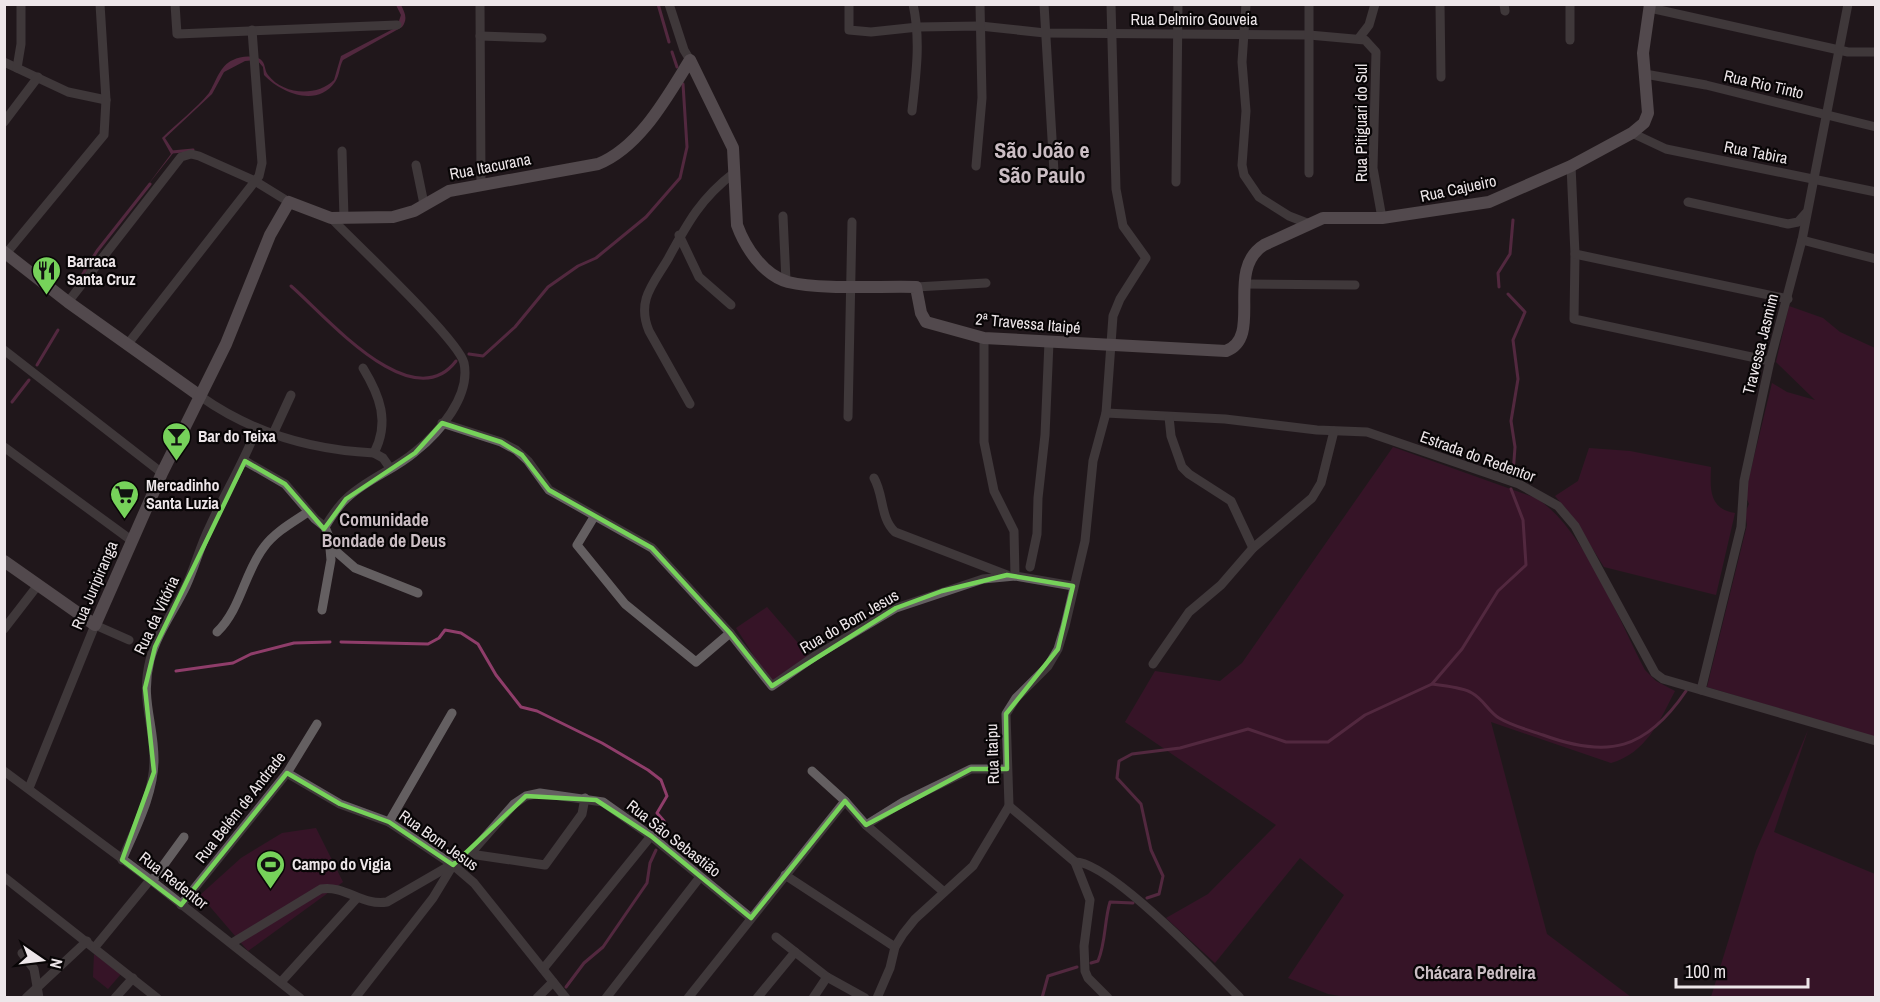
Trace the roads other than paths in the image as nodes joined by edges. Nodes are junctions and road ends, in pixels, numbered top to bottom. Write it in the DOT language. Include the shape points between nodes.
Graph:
graph roads {
  1 [pos="21,4"];
  2 [pos="100,4"];
  3 [pos="175,4"];
  4 [pos="480,4"];
  5 [pos="669,4"];
  6 [pos="849,4"];
  7 [pos="913,4"];
  8 [pos="980,4"];
  9 [pos="1044,4"];
  10 [pos="1111,4"];
  11 [pos="1178,4"];
  12 [pos="1246,4"];
  13 [pos="1309,4"];
  14 [pos="1375,4"];
  15 [pos="1440,4"];
  16 [pos="1570,4"];
  17 [pos="1848,4"];
  18 [pos="1650,6"];
  19 [pos="397,25"];
  20 [pos="981,26"];
  21 [pos="918,27"];
  22 [pos="252,30"];
  23 [pos="1045,33"];
  24 [pos="1110,34"];
  25 [pos="1243,34"];
  26 [pos="1309,35"];
  27 [pos="480,36"];
  28 [pos="1176,36"];
  29 [pos="542,38"];
  30 [pos="1359,38"];
  31 [pos="1570,40"];
  32 [pos="1838,49"];
  33 [pos="1875,52"];
  34 [pos="690,60"];
  35 [pos="4,62"];
  36 [pos="17,68"];
  37 [pos="1645,74"];
  38 [pos="38,77"];
  39 [pos="1441,77"];
  40 [pos="106,100"];
  41 [pos="912,111"];
  42 [pos="1827,114"];
  43 [pos="4,122"];
  44 [pos="1875,127"];
  45 [pos="1632,133"];
  46 [pos="342,151"];
  47 [pos="416,165"];
  48 [pos="976,166"];
  49 [pos="1571,166"];
  50 [pos="735,172"];
  51 [pos="1054,172"];
  52 [pos="1309,173"];
  53 [pos="1813,178"];
  54 [pos="1176,182"];
  55 [pos="258,183"];
  56 [pos="481,183"];
  57 [pos="1875,192"];
  58 [pos="1688,201"];
  59 [pos="289,202"];
  60 [pos="424,204"];
  61 [pos="1807,212"];
  62 [pos="783,216"];
  63 [pos="345,218"];
  64 [pos="1382,218"];
  65 [pos="331,219"];
  66 [pos="852,222"];
  67 [pos="1307,224"];
  68 [pos="679,235"];
  69 [pos="1802,240"];
  70 [pos="5,254"];
  71 [pos="1575,254"];
  72 [pos="1875,259"];
  73 [pos="786,281"];
  74 [pos="986,284"];
  75 [pos="1244,284"];
  76 [pos="1355,285"];
  77 [pos="851,286"];
  78 [pos="916,287"];
  79 [pos="1788,299"];
  80 [pos="68,302"];
  81 [pos="731,304"];
  82 [pos="984,338"];
  83 [pos="1049,342"];
  84 [pos="127,345"];
  85 [pos="1113,346"];
  86 [pos="4,350"];
  87 [pos="1770,361"];
  88 [pos="363,368"];
  89 [pos="200,396"];
  90 [pos="291,396"];
  91 [pos="690,404"];
  92 [pos="1106,413"];
  93 [pos="848,417"];
  94 [pos="1169,417"];
  95 [pos="442,423"];
  96 [pos="258,428"];
  97 [pos="1334,431"];
  98 [pos="273,434"];
  99 [pos="4,447"];
  100 [pos="374,453"];
  101 [pos="245,460"];
  102 [pos="390,468"];
  103 [pos="162,473"];
  104 [pos="874,478"];
  105 [pos="308,512"];
  106 [pos="594,517"];
  107 [pos="325,527"];
  108 [pos="131,540"];
  109 [pos="331,547"];
  110 [pos="1253,548"];
  111 [pos="4,561"];
  112 [pos="1030,567"];
  113 [pos="1011,575"];
  114 [pos="38,585"];
  115 [pos="1073,586"];
  116 [pos="418,593"];
  117 [pos="322,610"];
  118 [pos="95,625"];
  119 [pos="4,629"];
  120 [pos="217,632"];
  121 [pos="730,633"];
  122 [pos="129,640"];
  123 [pos="1153,664"];
  124 [pos="1701,690"];
  125 [pos="452,713"];
  126 [pos="317,724"];
  127 [pos="1875,741"];
  128 [pos="1006,769"];
  129 [pos="4,771"];
  130 [pos="812,771"];
  131 [pos="287,773"];
  132 [pos="29,788"];
  133 [pos="585,798"];
  134 [pos="845,801"];
  135 [pos="1009,806"];
  136 [pos="389,822"];
  137 [pos="866,825"];
  138 [pos="651,836"];
  139 [pos="184,837"];
  140 [pos="470,854"];
  141 [pos="122,860"];
  142 [pos="1075,862"];
  143 [pos="453,865"];
  144 [pos="785,875"];
  145 [pos="4,877"];
  146 [pos="700,878"];
  147 [pos="151,880"];
  148 [pos="944,892"];
  149 [pos="357,898"];
  150 [pos="181,905"];
  151 [pos="751,918"];
  152 [pos="776,937"];
  153 [pos="87,941"];
  154 [pos="232,943"];
  155 [pos="95,947"];
  156 [pos="895,947"];
  157 [pos="22,952"];
  158 [pos="795,952"];
  159 [pos="543,969"];
  160 [pos="827,976"];
  161 [pos="133,978"];
  162 [pos="281,982"];
  163 [pos="553,982"];
  164 [pos="38,993"];
  165 [pos="117,995"];
  166 [pos="26,998"];
  167 [pos="157,998"];
  168 [pos="300,998"];
  169 [pos="355,998"];
  170 [pos="537,998"];
  171 [pos="566,998"];
  172 [pos="606,998"];
  173 [pos="687,998"];
  174 [pos="757,998"];
  175 [pos="813,998"];
  176 [pos="865,998"];
  177 [pos="877,998"];
  178 [pos="1108,998"];
  179 [pos="1240,998"];
  1 -- 36 [label="street"];
  2 -- 40 [label="street"];
  3 -- 22 [label="street" via="177,34"];
  4 -- 27 [label="street"];
  5 -- 34 [label="street"];
  6 -- 21 [label="street, Rua Delmiro Gouveia" via="849,30"];
  7 -- 21 [label="street"];
  8 -- 20 [label="street"];
  9 -- 23 [label="street"];
  10 -- 24 [label="street"];
  11 -- 28 [label="street"];
  12 -- 25 [label="street"];
  13 -- 26 [label="street"];
  14 -- 30 [label="street" via="1369,25"];
  15 -- 39 [label="street"];
  16 -- 31 [label="street"];
  17 -- 32 [label="street, Travessa Jasmim"];
  18 -- 32 [label="street"];
  18 -- 37 [label="street" via="1643,53"];
  19 -- 22 [label="street"];
  20 -- 21 [label="street, Rua Delmiro Gouveia"];
  20 -- 23 [label="street, Rua Delmiro Gouveia"];
  20 -- 48 [label="street" via="981,120"];
  21 -- 41 [label="street" via="919,63"];
  22 -- 55 [label="street" via="262,163"];
  23 -- 24 [label="street, Rua Delmiro Gouveia"];
  23 -- 51 [label="street"];
  24 -- 28 [label="street, Rua Delmiro Gouveia"];
  24 -- 85 [label="street, Rua Itaipu" via="1117,197 1123,226 1146,258 1116,306"];
  25 -- 26 [label="street, Rua Delmiro Gouveia"];
  25 -- 28 [label="street, Rua Delmiro Gouveia"];
  25 -- 67 [label="street" via="1244,176 1259,197"];
  26 -- 30 [label="street, Rua Delmiro Gouveia"];
  26 -- 52 [label="street"];
  27 -- 29 [label="street"];
  27 -- 56 [label="street"];
  28 -- 54 [label="street"];
  30 -- 64 [label="street, Rua Pitiguari do Sul" via="1376,52 1373,168"];
  32 -- 33 [label="street"];
  32 -- 42 [label="street, Travessa Jasmim"];
  34 -- 50 [label="street" via="733,148"];
  34 -- 56 [label="street, Rua Itacurana" via="646,124 614,157 598,164"];
  35 -- 36 [label="street"];
  36 -- 38 [label="street"];
  37 -- 42 [label="street, Rua Rio Tinto"];
  37 -- 45 [label="street" via="1647,118"];
  38 -- 40 [label="street" via="68,92"];
  38 -- 43 [label="street"];
  40 -- 70 [label="street" via="100,142"];
  42 -- 44 [label="street, Rua Rio Tinto"];
  42 -- 53 [label="street, Travessa Jasmim"];
  45 -- 49 [label="street, Rua Cajueiro"];
  45 -- 53 [label="street, Rua Tabira" via="1666,150"];
  46 -- 63 [label="street"];
  47 -- 60 [label="street"];
  49 -- 64 [label="street, Rua Cajueiro" via="1489,201"];
  49 -- 71 [label="street"];
  50 -- 68 [label="street" via="704,199"];
  50 -- 73 [label="street" via="737,225 741,235 763,266"];
  53 -- 57 [label="street, Rua Tabira"];
  53 -- 61 [label="street, Travessa Jasmim"];
  55 -- 59 [label="street, Rua Itacurana"];
  55 -- 80 [label="street, Rua Itacurana" via="199,156 181,157"];
  55 -- 84 [label="street"];
  56 -- 60 [label="street, Rua Itacurana" via="449,191"];
  58 -- 61 [label="street" via="1788,224 1798,222"];
  59 -- 65 [label="street, Rua Itacurana"];
  59 -- 89 [label="street, Rua Juripiranga" via="270,235 226,344"];
  60 -- 63 [label="street, Rua Itacurana" via="393,217"];
  61 -- 69 [label="street, Travessa Jasmim"];
  62 -- 73 [label="street"];
  63 -- 65 [label="street, Rua Itacurana"];
  64 -- 67 [label="street, 2ª Travessa Itaipé" via="1323,218"];
  65 -- 95 [label="street" via="430,318 462,358 464,386"];
  66 -- 77 [label="street"];
  67 -- 75 [label="street, 2ª Travessa Itaipé" via="1256,250 1246,264"];
  68 -- 81 [label="street" via="699,277"];
  68 -- 91 [label="street" via="649,286 645,322"];
  69 -- 72 [label="street"];
  69 -- 79 [label="street, Travessa Jasmim"];
  70 -- 80 [label="street"];
  71 -- 79 [label="street"];
  71 -- 87 [label="street" via="1574,319"];
  73 -- 77 [label="street"];
  74 -- 78 [label="street"];
  75 -- 76 [label="street"];
  75 -- 85 [label="street, 2ª Travessa Itaipé" via="1242,334 1232,349"];
  77 -- 78 [label="street"];
  77 -- 93 [label="street"];
  78 -- 82 [label="street, 2ª Travessa Itaipé" via="926,322"];
  79 -- 87 [label="street, Travessa Jasmim"];
  80 -- 84 [label="street"];
  82 -- 83 [label="street, 2ª Travessa Itaipé"];
  82 -- 113 [label="street" via="984,442 994,491 1014,531"];
  83 -- 85 [label="street, 2ª Travessa Itaipé"];
  83 -- 112 [label="street" via="1037,534"];
  84 -- 89 [label="street"];
  85 -- 92 [label="street, Rua Itaipu"];
  86 -- 103 [label="street"];
  87 -- 124 [label="street, Travessa Jasmim" via="1741,494 1741,527"];
  88 -- 100 [label="street" via="383,417"];
  89 -- 96 [label="street"];
  89 -- 103 [label="street, Rua Juripiranga"];
  90 -- 98 [label="street"];
  92 -- 94 [label="street, Estrada do Redentor"];
  92 -- 115 [label="street, Rua Itaipu" via="1093,461 1085,541"];
  94 -- 97 [label="street, Estrada do Redentor"];
  94 -- 110 [label="street" via="1182,467 1231,501"];
  95 -- 102 [label="street" via="415,453"];
  95 -- 106 [label="street" via="516,450 549,490"];
  96 -- 98 [label="street"];
  96 -- 101 [label="street, Rua da Vitória"];
  97 -- 110 [label="street" via="1317,491"];
  97 -- 124 [label="street, Estrada do Redentor" via="1377,435 1518,484 1558,506 1585,543 1649,667 1663,679"];
  98 -- 100 [label="street" via="316,448"];
  99 -- 108 [label="street"];
  100 -- 102 [label="street"];
  101 -- 105 [label="street" via="285,484"];
  101 -- 141 [label="street, Rua da Vitória" via="208,529 151,659 145,697 154,772"];
  102 -- 107 [label="street" via="346,499"];
  103 -- 108 [label="street, Rua Juripiranga"];
  104 -- 113 [label="street" via="887,522 895,532"];
  105 -- 107 [label="street"];
  105 -- 120 [label="street" via="264,546 235,601 229,621"];
  106 -- 121 [label="street" via="652,548"];
  106 -- 121 [label="street" via="577,545 632,611 696,662"];
  107 -- 109 [label="street"];
  108 -- 118 [label="street, Rua Juripiranga"];
  109 -- 116 [label="street" via="355,568"];
  109 -- 117 [label="street"];
  110 -- 123 [label="street" via="1221,585 1189,612"];
  111 -- 114 [label="street"];
  113 -- 115 [label="street"];
  113 -- 121 [label="street, Rua do Bom Jesus" via="973,582 897,608 772,686"];
  114 -- 118 [label="street"];
  114 -- 119 [label="street"];
  115 -- 128 [label="street, Rua Itaipu" via="1058,649 1006,714"];
  118 -- 122 [label="street"];
  118 -- 132 [label="street, Rua Juripiranga"];
  124 -- 127 [label="street, Estrada do Redentor"];
  125 -- 136 [label="street"];
  126 -- 131 [label="street, Rua Belém de Andrade"];
  128 -- 135 [label="street, Rua Itaipu"];
  128 -- 137 [label="street" via="971,769"];
  129 -- 132 [label="street"];
  130 -- 134 [label="street"];
  131 -- 136 [label="street, Rua Bom Jesus" via="340,804"];
  131 -- 150 [label="street, Rua Belém de Andrade"];
  132 -- 141 [label="street, Rua Redentor"];
  133 -- 138 [label="street, Rua São Sebastião" via="603,802"];
  133 -- 140 [label="street, Rua São Sebastião" via="540,793 526,796 514,804"];
  133 -- 140 [label="street" via="582,814 545,865"];
  134 -- 137 [label="street"];
  134 -- 144 [label="street"];
  135 -- 142 [label="street"];
  135 -- 148 [label="street, Rua Itaipu" via="973,866"];
  136 -- 143 [label="street, Rua Bom Jesus"];
  137 -- 148 [label="street"];
  138 -- 146 [label="street, Rua São Sebastião"];
  138 -- 159 [label="street"];
  139 -- 147 [label="street"];
  140 -- 143 [label="street, Rua São Sebastião"];
  141 -- 147 [label="street, Rua Redentor"];
  142 -- 178 [label="street" via="1090,900 1083,954 1085,971"];
  142 -- 179 [label="street" via="1087,863 1130,893"];
  143 -- 149 [label="street, Rua São Sebastião" via="387,902"];
  143 -- 159 [label="street, Rua Bom Jesus" via="474,883"];
  143 -- 169 [label="street" via="434,898"];
  144 -- 151 [label="street"];
  144 -- 156 [label="street"];
  145 -- 153 [label="street"];
  146 -- 151 [label="street, Rua São Sebastião"];
  146 -- 172 [label="street"];
  147 -- 150 [label="street, Rua Redentor"];
  147 -- 155 [label="street"];
  148 -- 156 [label="street, Rua Itaipu" via="915,919"];
  149 -- 154 [label="street, Rua São Sebastião" via="336,889 321,889"];
  149 -- 162 [label="street"];
  150 -- 154 [label="street, Rua Redentor"];
  151 -- 173 [label="street"];
  152 -- 158 [label="street"];
  153 -- 155 [label="street"];
  153 -- 164 [label="street"];
  154 -- 162 [label="street, Rua Redentor"];
  155 -- 161 [label="street"];
  156 -- 177 [label="street, Rua Itaipu"];
  157 -- 164 [label="street" via="34,969"];
  158 -- 160 [label="street"];
  158 -- 174 [label="street"];
  159 -- 163 [label="street, Rua Bom Jesus"];
  160 -- 175 [label="street"];
  160 -- 176 [label="street"];
  161 -- 165 [label="street"];
  161 -- 167 [label="street"];
  162 -- 168 [label="street, Rua Redentor"];
  163 -- 170 [label="street"];
  163 -- 171 [label="street, Rua Bom Jesus"];
  164 -- 166 [label="street"];
}
